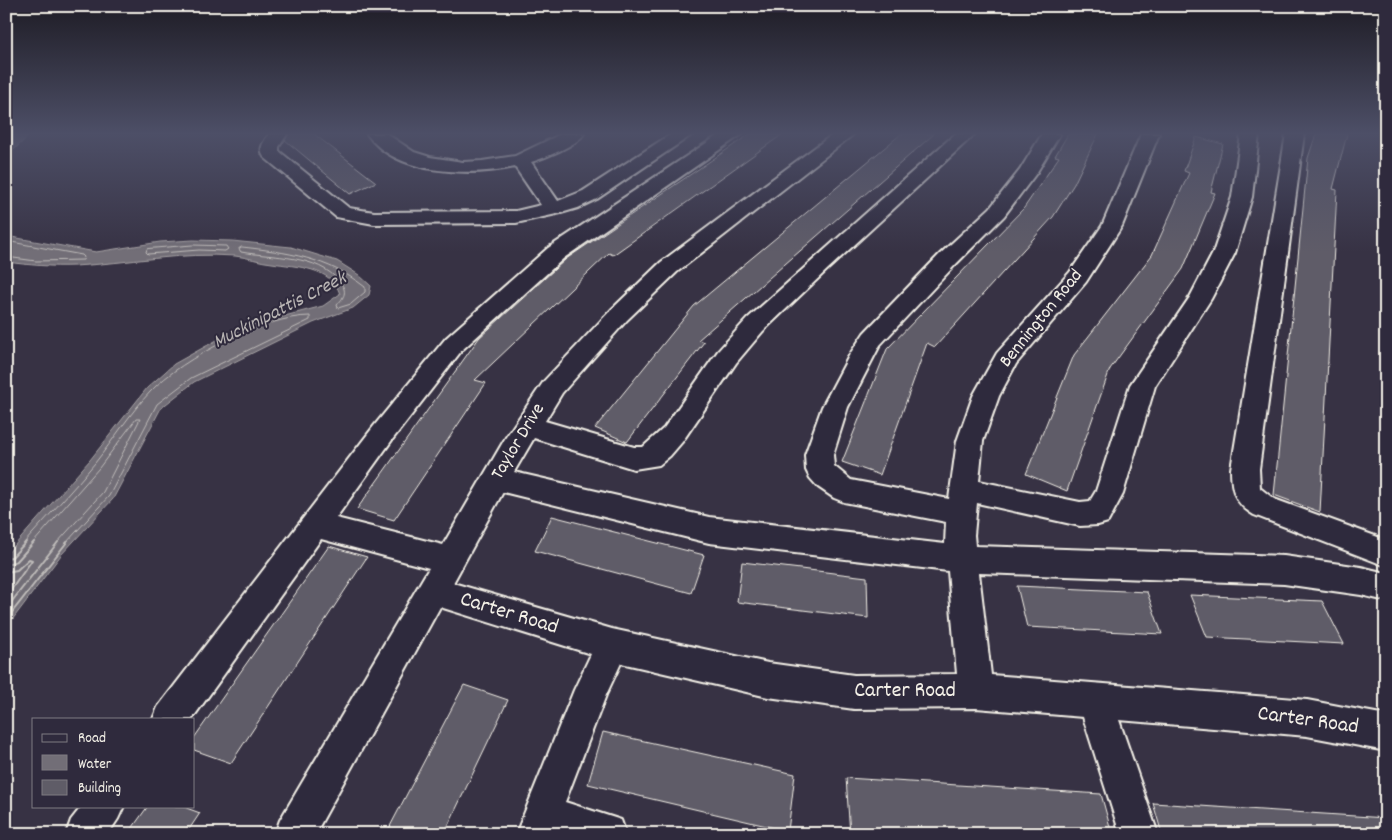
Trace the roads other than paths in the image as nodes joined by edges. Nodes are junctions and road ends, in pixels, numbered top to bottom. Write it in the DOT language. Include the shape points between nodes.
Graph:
graph roads {
  1 [pos="295,173"];
  2 [pos="529,173"];
  3 [pos="624,173"];
  4 [pos="675,173"];
  5 [pos="793,173"];
  6 [pos="922,173"];
  7 [pos="1027,173"];
  8 [pos="1134,173"];
  9 [pos="1245,173"];
  10 [pos="1289,173"];
  11 [pos="554,209"];
  12 [pos="528,426"];
  13 [pos="497,479"];
  14 [pos="963,501"];
  15 [pos="314,525"];
  16 [pos="1386,553"];
  17 [pos="450,560"];
  18 [pos="961,560"];
  19 [pos="1386,587"];
  20 [pos="434,591"];
  21 [pos="612,645"];
  22 [pos="976,691"];
  23 [pos="1095,700"];
  24 [pos="171,718"];
  25 [pos="1386,733"];
  26 [pos="104,808"];
  27 [pos="539,824"];
  28 [pos="85,834"];
  29 [pos="294,834"];
  30 [pos="607,834"];
  31 [pos="1139,834"];
  1 -- 11 [label="street" via="343,213 374,218 507,217"];
  2 -- 11 [label="street"];
  3 -- 11 [label="street" via="571,204"];
  4 -- 15 [label="street" via="556,253 454,344"];
  5 -- 12 [label="street, Taylor Drive" via="669,267 553,387"];
  6 -- 12 [label="street" via="755,325 726,357 673,435 649,457 634,458"];
  7 -- 14 [label="street" via="997,212 872,339 836,407 819,455 820,470 844,490"];
  8 -- 14 [label="street, Bennington Road" via="1112,226 1078,277 1006,359 986,396 970,441"];
  9 -- 14 [label="street" via="1242,197 1224,253 1200,299 1143,385 1109,494 1098,513 1080,514"];
  10 -- 16 [label="street" via="1245,469 1245,491 1252,501 1264,507"];
  12 -- 13 [label="street, Taylor Drive"];
  13 -- 17 [label="street, Taylor Drive"];
  13 -- 18 [label="street" via="709,530"];
  14 -- 18 [label="street, Bennington Road" via="959,536"];
  15 -- 17 [label="street"];
  15 -- 24 [label="street"];
  17 -- 20 [label="street, Taylor Drive"];
  18 -- 19 [label="street" via="1284,570"];
  18 -- 22 [label="street, Bennington Road"];
  20 -- 21 [label="street, Carter Road"];
  20 -- 29 [label="street, Taylor Drive"];
  21 -- 22 [label="street, Carter Road" via="768,680 854,692"];
  21 -- 27 [label="street"];
  22 -- 23 [label="street, Carter Road"];
  23 -- 25 [label="street, Carter Road" via="1307,718"];
  23 -- 31 [label="street"];
  26 -- 28 [label="street"];
  27 -- 30 [label="street"];
}
